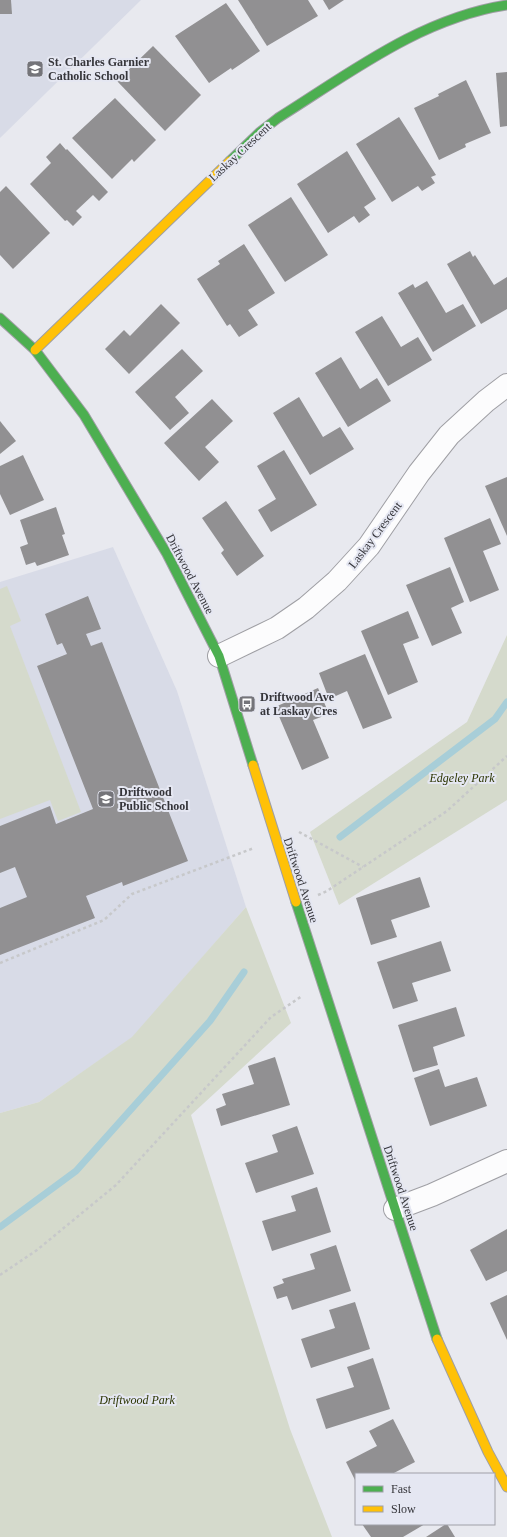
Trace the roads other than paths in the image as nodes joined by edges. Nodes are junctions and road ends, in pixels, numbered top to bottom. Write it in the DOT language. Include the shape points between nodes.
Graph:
graph roads {
  1 [pos="507,5"];
  2 [pos="0,318"];
  3 [pos="35,350"];
  4 [pos="507,385"];
  5 [pos="218,656"];
  6 [pos="507,1161"];
  7 [pos="395,1209"];
  8 [pos="507,1487"];
  1 -- 3 [label="street, Laskay Crescent" via="481,9 430,26 278,118 260,132"];
  2 -- 3 [label="street, Driftwood Avenue"];
  3 -- 5 [label="street, Driftwood Avenue" via="80,410 127,485 167,554"];
  4 -- 5 [label="street, Laskay Crescent" via="449,436 419,473 353,566 306,608 277,628"];
  5 -- 7 [label="street, Driftwood Avenue"];
  6 -- 7 [label="street"];
  7 -- 8 [label="street, Driftwood Avenue" via="447,1365"];
}
